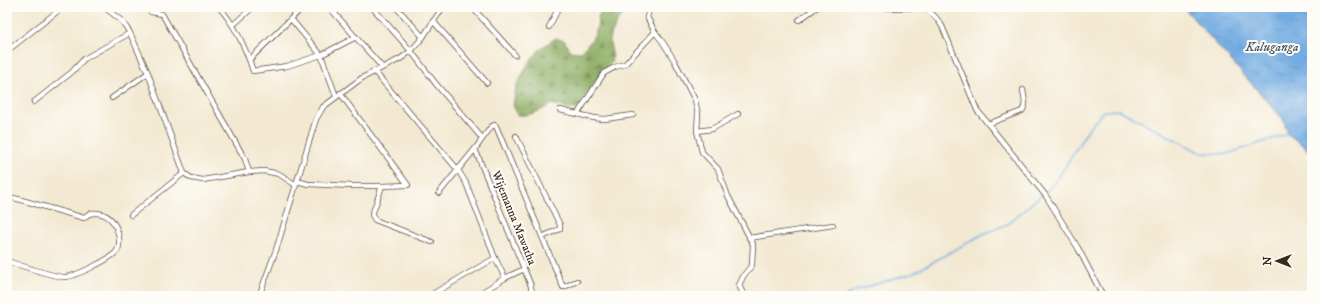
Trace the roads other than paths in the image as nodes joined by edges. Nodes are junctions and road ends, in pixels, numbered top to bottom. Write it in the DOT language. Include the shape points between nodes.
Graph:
graph roads {
  1 [pos="63,7"];
  2 [pos="104,7"];
  3 [pos="147,7"];
  4 [pos="219,7"];
  5 [pos="252,7"];
  6 [pos="303,7"];
  7 [pos="329,7"];
  8 [pos="372,7"];
  9 [pos="396,7"];
  10 [pos="443,7"];
  11 [pos="472,7"];
  12 [pos="559,7"];
  13 [pos="650,7"];
  14 [pos="817,7"];
  15 [pos="836,7"];
  16 [pos="869,7"];
  17 [pos="291,19"];
  18 [pos="799,20"];
  19 [pos="433,21"];
  20 [pos="233,25"];
  21 [pos="549,27"];
  22 [pos="655,32"];
  23 [pos="130,33"];
  24 [pos="356,37"];
  25 [pos="423,37"];
  26 [pos="411,51"];
  27 [pos="7,52"];
  28 [pos="321,55"];
  29 [pos="515,55"];
  30 [pos="250,59"];
  31 [pos="382,67"];
  32 [pos="374,71"];
  33 [pos="148,73"];
  34 [pos="488,83"];
  35 [pos="1023,90"];
  36 [pos="338,95"];
  37 [pos="112,98"];
  38 [pos="34,102"];
  39 [pos="560,110"];
  40 [pos="578,113"];
  41 [pos="738,114"];
  42 [pos="633,115"];
  43 [pos="988,124"];
  44 [pos="697,131"];
  45 [pos="516,136"];
  46 [pos="482,138"];
  47 [pos="475,149"];
  48 [pos="458,170"];
  49 [pos="184,172"];
  50 [pos="249,172"];
  51 [pos="296,183"];
  52 [pos="382,186"];
  53 [pos="439,193"];
  54 [pos="7,197"];
  55 [pos="131,215"];
  56 [pos="833,225"];
  57 [pos="542,237"];
  58 [pos="749,238"];
  59 [pos="432,242"];
  60 [pos="495,258"];
  61 [pos="7,261"];
  62 [pos="524,269"];
  63 [pos="505,278"];
  64 [pos="577,281"];
  65 [pos="1103,295"];
  66 [pos="259,296"];
  67 [pos="429,296"];
  68 [pos="476,296"];
  69 [pos="532,296"];
  70 [pos="744,296"];
  71 [pos="1094,296"];
  1 -- 27 [label="street"];
  2 -- 23 [label="street" via="122,21"];
  3 -- 50 [label="street" via="151,12 162,14 245,159"];
  4 -- 20 [label="street"];
  5 -- 20 [label="street"];
  6 -- 17 [label="street"];
  7 -- 24 [label="street"];
  8 -- 26 [label="street"];
  9 -- 25 [label="street"];
  10 -- 19 [label="street"];
  11 -- 29 [label="street"];
  12 -- 21 [label="street"];
  13 -- 22 [label="street" via="647,17"];
  14 -- 18 [label="street"];
  15 -- 16 [label="street"];
  16 -- 43 [label="street" via="922,8 936,16 977,110"];
  17 -- 28 [label="street"];
  17 -- 30 [label="street"];
  19 -- 25 [label="street"];
  19 -- 34 [label="street"];
  20 -- 30 [label="street"];
  22 -- 40 [label="street" via="625,64 604,73"];
  22 -- 44 [label="street" via="674,60 694,100 698,115"];
  23 -- 33 [label="street"];
  23 -- 38 [label="street" via="84,59 72,72"];
  24 -- 28 [label="street"];
  24 -- 31 [label="street"];
  25 -- 26 [label="street"];
  26 -- 31 [label="street"];
  26 -- 46 [label="street"];
  28 -- 30 [label="street" via="287,66 253,71"];
  28 -- 36 [label="street"];
  31 -- 32 [label="street"];
  32 -- 36 [label="street"];
  32 -- 48 [label="street"];
  33 -- 37 [label="street"];
  33 -- 49 [label="street"];
  35 -- 43 [label="street" via="1025,108 1022,111"];
  36 -- 51 [label="street" via="323,107 316,119"];
  36 -- 52 [label="street" via="408,185"];
  39 -- 40 [label="street"];
  40 -- 42 [label="street" via="594,118"];
  41 -- 44 [label="street" via="712,129"];
  43 -- 65 [label="street" via="1042,190"];
  44 -- 58 [label="street" via="702,152 718,169"];
  45 -- 57 [label="street" via="560,225 560,229"];
  46 -- 47 [label="street"];
  46 -- 57 [label="street" via="491,127 496,126"];
  47 -- 48 [label="street"];
  47 -- 62 [label="street, Wijemanna Mawatha"];
  48 -- 53 [label="street"];
  48 -- 60 [label="street" via="466,183"];
  49 -- 50 [label="street" via="191,178 203,180"];
  49 -- 55 [label="street"];
  50 -- 51 [label="street" via="279,174"];
  51 -- 52 [label="street"];
  51 -- 66 [label="street"];
  52 -- 59 [label="street" via="372,215 375,220"];
  54 -- 61 [label="street" via="84,218 94,213 103,214 112,221 118,232 119,241 117,251 94,267 65,278"];
  56 -- 58 [label="street"];
  57 -- 64 [label="street" via="563,287"];
  58 -- 70 [label="street" via="753,244 752,266 739,285"];
  60 -- 63 [label="street"];
  60 -- 67 [label="street"];
  62 -- 63 [label="street"];
  62 -- 69 [label="street, Wijemanna Mawatha"];
  63 -- 68 [label="street"];
  65 -- 71 [label="street"];
}
